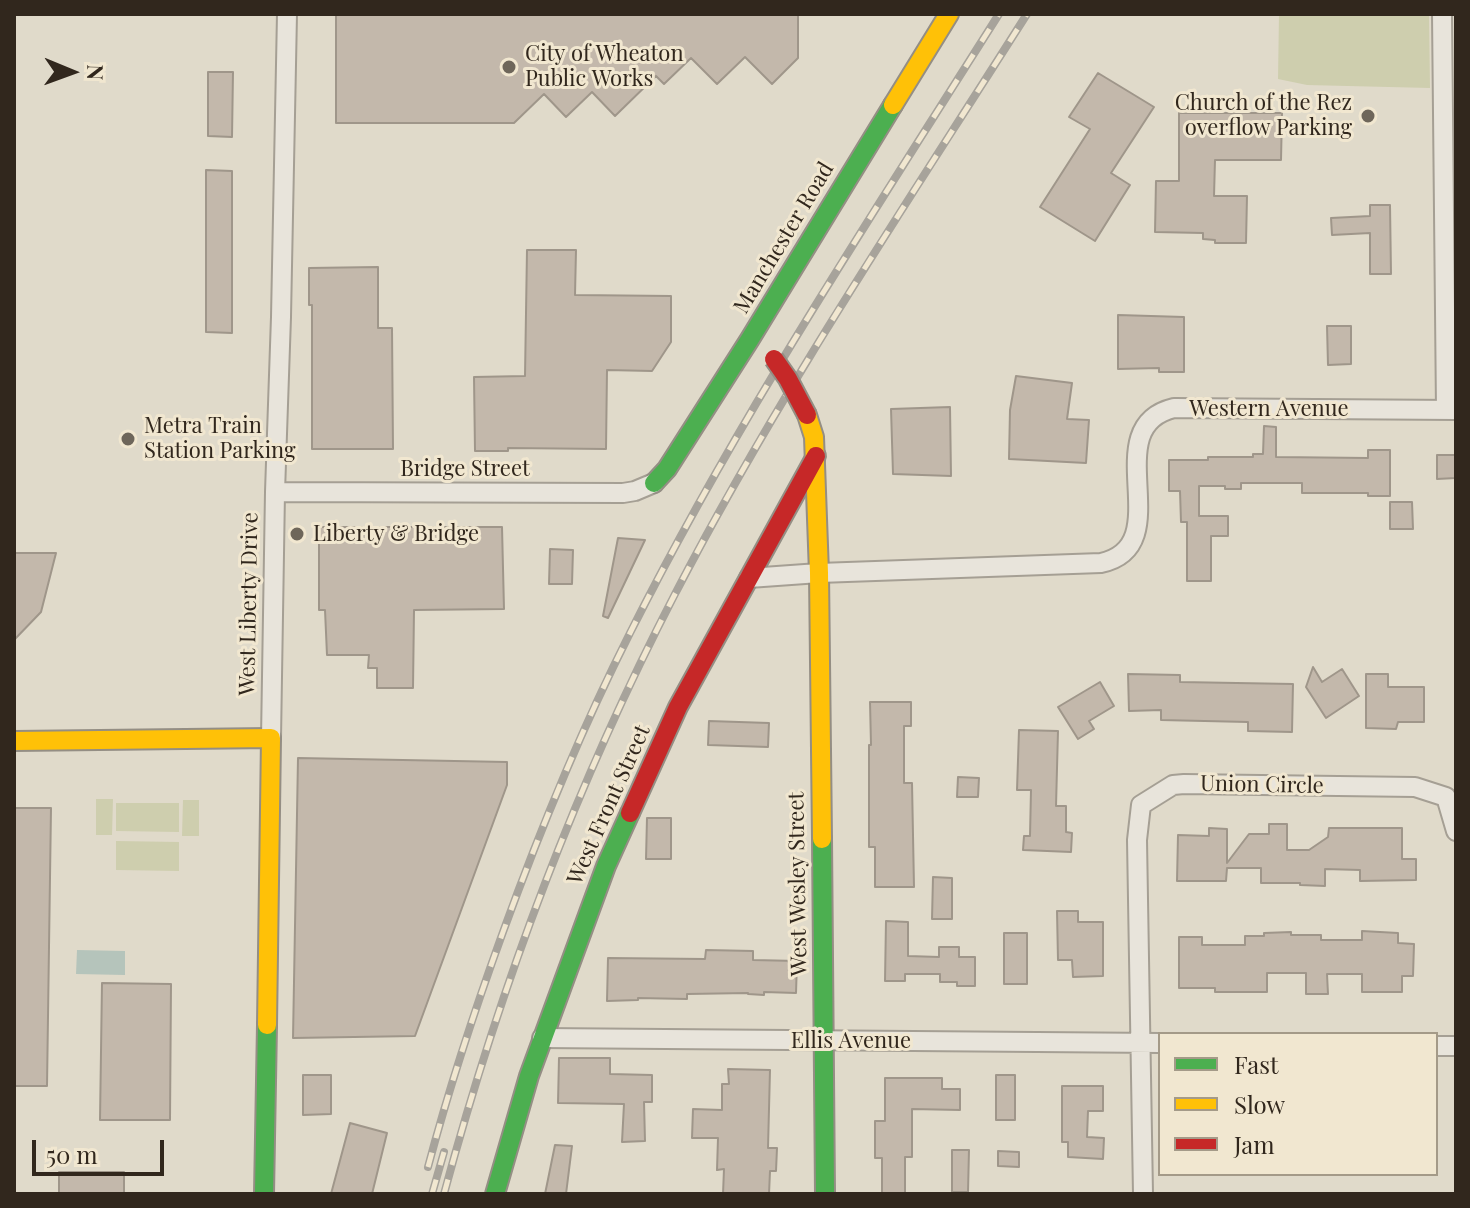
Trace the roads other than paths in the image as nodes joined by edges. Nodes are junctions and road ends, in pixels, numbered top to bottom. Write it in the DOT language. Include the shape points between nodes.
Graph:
graph roads {
  1 [pos="287,14"];
  2 [pos="949,14"];
  3 [pos="1442,14"];
  4 [pos="1449,134"];
  5 [pos="750,339"];
  6 [pos="1451,410"];
  7 [pos="816,456"];
  8 [pos="654,483"];
  9 [pos="275,492"];
  10 [pos="819,573"];
  11 [pos="749,578"];
  12 [pos="271,738"];
  13 [pos="14,741"];
  14 [pos="1456,831"];
  15 [pos="542,1038"];
  16 [pos="824,1040"];
  17 [pos="1140,1043"];
  18 [pos="1158,1043"];
  19 [pos="264,1194"];
  20 [pos="495,1194"];
  21 [pos="825,1194"];
  22 [pos="1143,1194"];
  1 -- 9 [label="street, West Liberty Drive"];
  2 -- 5 [label="street, Manchester Road"];
  3 -- 4 [label="street"];
  4 -- 6 [label="street"];
  5 -- 7 [label="street, bridge" via="774,359 796,392"];
  5 -- 8 [label="street, Manchester Road"];
  6 -- 10 [label="street, Western Avenue" via="1164,410 1148,421 1139,439 1136,528 1128,548 1111,561"];
  7 -- 10 [label="street, West Wesley Street"];
  7 -- 11 [label="street, West Front Street"];
  8 -- 9 [label="street, Bridge Street" via="623,493"];
  9 -- 12 [label="street, West Liberty Drive"];
  10 -- 11 [label="street"];
  10 -- 16 [label="street, West Wesley Street"];
  11 -- 15 [label="street, West Front Street" via="678,707 638,794"];
  12 -- 13 [label="street"];
  12 -- 19 [label="street, West Liberty Drive"];
  14 -- 17 [label="street, Union Circle" via="1446,797 1415,787 1184,784 1141,805"];
  15 -- 16 [label="street, Ellis Avenue"];
  15 -- 20 [label="street, West Front Street"];
  16 -- 17 [label="street, Ellis Avenue"];
  16 -- 21 [label="street, West Wesley Street"];
  17 -- 18 [label="street, Ellis Avenue"];
  17 -- 22 [label="street"];
}
